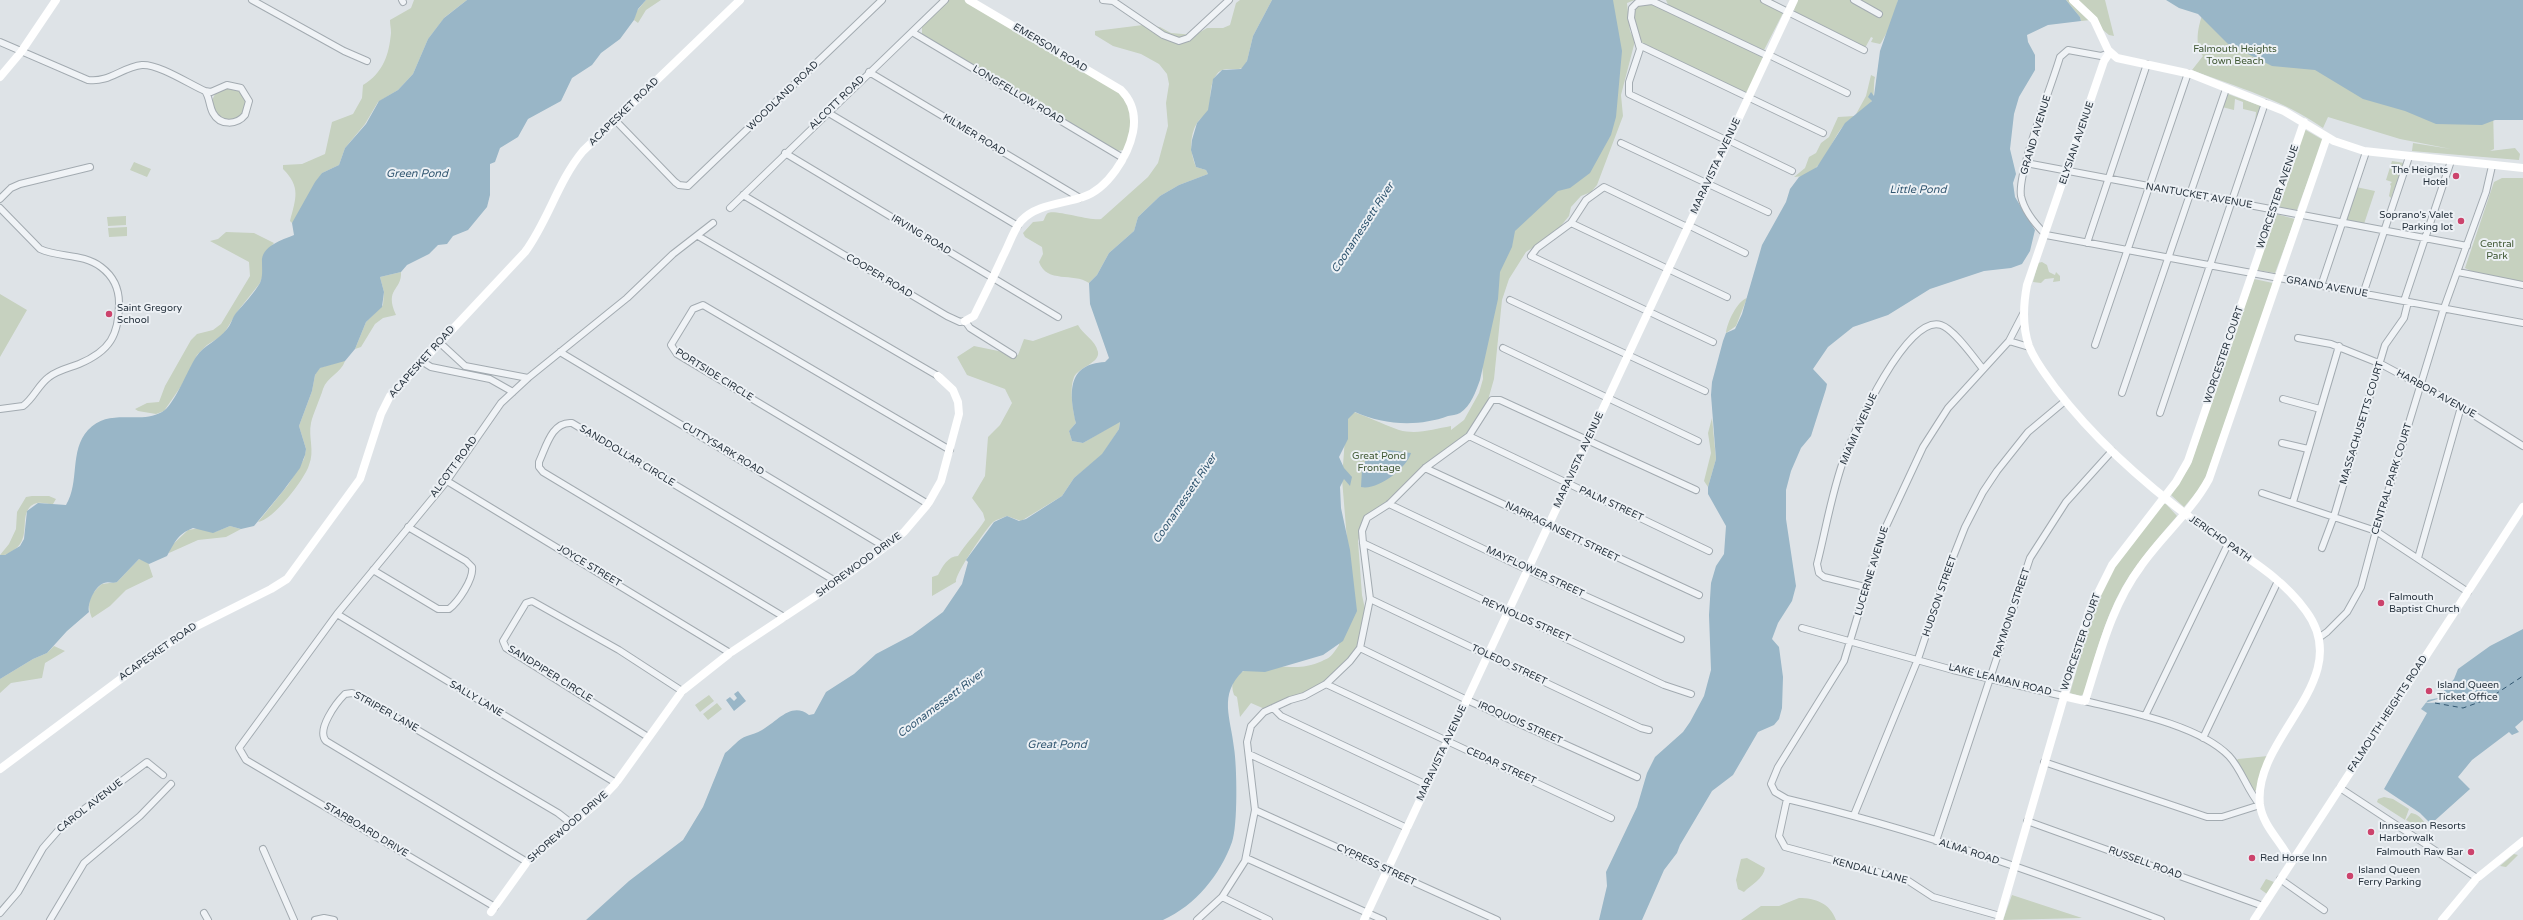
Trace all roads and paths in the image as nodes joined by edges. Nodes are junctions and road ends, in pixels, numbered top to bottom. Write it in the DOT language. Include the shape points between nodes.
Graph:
graph roads {
  1 [pos="56,0"];
  2 [pos="252,0"];
  3 [pos="740,0"];
  4 [pos="882,0"];
  5 [pos="945,0"];
  6 [pos="969,0"];
  7 [pos="1103,0"];
  8 [pos="1229,0"];
  9 [pos="1764,0"];
  10 [pos="1794,0"];
  11 [pos="1854,0"];
  12 [pos="2073,0"];
  13 [pos="1114,1"];
  14 [pos="1652,1"];
  15 [pos="1788,12"];
  16 [pos="1879,14"];
  17 [pos="912,32"];
  18 [pos="0,42"];
  19 [pos="1639,45"];
  20 [pos="1864,50"];
  21 [pos="21,52"];
  22 [pos="2110,52"];
  23 [pos="1768,55"];
  24 [pos="367,61"];
  25 [pos="2147,64"];
  26 [pos="869,72"];
  27 [pos="2188,73"];
  28 [pos="0,77"];
  29 [pos="2226,89"];
  30 [pos="205,91"];
  31 [pos="1847,93"];
  32 [pos="1748,98"];
  33 [pos="2265,103"];
  34 [pos="827,112"];
  35 [pos="615,120"];
  36 [pos="2304,122"];
  37 [pos="1823,133"];
  38 [pos="2327,137"];
  39 [pos="1728,140"];
  40 [pos="1621,143"];
  41 [pos="2366,152"];
  42 [pos="785,153"];
  43 [pos="2409,157"];
  44 [pos="1123,158"];
  45 [pos="2451,161"];
  46 [pos="2026,162"];
  47 [pos="2492,166"];
  48 [pos="90,167"];
  49 [pos="2523,168"];
  50 [pos="2067,171"];
  51 [pos="1792,172"];
  52 [pos="2108,180"];
  53 [pos="1708,183"];
  54 [pos="2149,187"];
  55 [pos="2190,194"];
  56 [pos="744,195"];
  57 [pos="1080,198"];
  58 [pos="0,199"];
  59 [pos="2232,202"];
  60 [pos="0,208"];
  61 [pos="730,208"];
  62 [pos="2274,209"];
  63 [pos="1768,212"];
  64 [pos="2301,215"];
  65 [pos="2342,222"];
  66 [pos="713,223"];
  67 [pos="1571,223"];
  68 [pos="1018,226"];
  69 [pos="1688,226"];
  70 [pos="2384,230"];
  71 [pos="2046,234"];
  72 [pos="698,236"];
  73 [pos="2425,237"];
  74 [pos="2087,243"];
  75 [pos="2467,246"];
  76 [pos="2128,250"];
  77 [pos="1745,253"];
  78 [pos="2168,258"];
  79 [pos="2210,266"];
  80 [pos="1667,269"];
  81 [pos="2458,272"];
  82 [pos="2252,273"];
  83 [pos="993,278"];
  84 [pos="2278,278"];
  85 [pos="2523,285"];
  86 [pos="2321,286"];
  87 [pos="2363,294"];
  88 [pos="1727,297"];
  89 [pos="1510,300"];
  90 [pos="2406,301"];
  91 [pos="2444,308"];
  92 [pos="1647,312"];
  93 [pos="2023,314"];
  94 [pos="1058,317"];
  95 [pos="965,321"];
  96 [pos="2523,323"];
  97 [pos="2298,338"];
  98 [pos="2009,341"];
  99 [pos="439,342"];
  100 [pos="1713,342"];
  101 [pos="2095,345"];
  102 [pos="2339,346"];
  103 [pos="2030,347"];
  104 [pos="1503,348"];
  105 [pos="560,352"];
  106 [pos="1013,355"];
  107 [pos="1627,355"];
  108 [pos="423,362"];
  109 [pos="2380,364"];
  110 [pos="1983,369"];
  111 [pos="938,376"];
  112 [pos="528,378"];
  113 [pos="2421,384"];
  114 [pos="1705,391"];
  115 [pos="513,392"];
  116 [pos="2122,393"];
  117 [pos="1608,398"];
  118 [pos="2283,399"];
  119 [pos="2065,401"];
  120 [pos="2462,407"];
  121 [pos="0,409"];
  122 [pos="2320,409"];
  123 [pos="2160,413"];
  124 [pos="1469,436"];
  125 [pos="1588,441"];
  126 [pos="1698,441"];
  127 [pos="2282,443"];
  128 [pos="2523,446"];
  129 [pos="2308,449"];
  130 [pos="950,450"];
  131 [pos="2112,451"];
  132 [pos="1425,468"];
  133 [pos="447,481"];
  134 [pos="1568,484"];
  135 [pos="1696,490"];
  136 [pos="2262,493"];
  137 [pos="2164,497"];
  138 [pos="2293,502"];
  139 [pos="928,504"];
  140 [pos="1389,504"];
  141 [pos="2523,508"];
  142 [pos="2185,513"];
  143 [pos="2334,516"];
  144 [pos="1548,526"];
  145 [pos="408,527"];
  146 [pos="2376,531"];
  147 [pos="1363,543"];
  148 [pos="2228,544"];
  149 [pos="885,547"];
  150 [pos="2322,548"];
  151 [pos="1709,551"];
  152 [pos="2418,558"];
  153 [pos="373,570"];
  154 [pos="1527,570"];
  155 [pos="2278,581"];
  156 [pos="837,582"];
  157 [pos="1865,587"];
  158 [pos="2468,592"];
  159 [pos="1699,595"];
  160 [pos="1370,599"];
  161 [pos="1508,613"];
  162 [pos="336,614"];
  163 [pos="784,617"];
  164 [pos="1802,628"];
  165 [pos="2320,637"];
  166 [pos="1681,639"];
  167 [pos="1852,641"];
  168 [pos="1360,648"];
  169 [pos="730,653"];
  170 [pos="1488,655"];
  171 [pos="1918,659"];
  172 [pos="1988,679"];
  173 [pos="1326,684"];
  174 [pos="682,691"];
  175 [pos="1691,694"];
  176 [pos="2063,696"];
  177 [pos="1467,700"];
  178 [pos="2085,701"];
  179 [pos="1273,708"];
  180 [pos="2145,716"];
  181 [pos="1649,730"];
  182 [pos="648,736"];
  183 [pos="2202,738"];
  184 [pos="1448,742"];
  185 [pos="240,752"];
  186 [pos="1249,754"];
  187 [pos="2044,762"];
  188 [pos="0,769"];
  189 [pos="163,775"];
  190 [pos="1637,776"];
  191 [pos="616,783"];
  192 [pos="171,784"];
  193 [pos="1427,785"];
  194 [pos="2340,788"];
  195 [pos="1775,792"];
  196 [pos="1787,799"];
  197 [pos="2260,805"];
  198 [pos="1255,810"];
  199 [pos="1854,815"];
  200 [pos="1611,818"];
  201 [pos="2027,821"];
  202 [pos="572,824"];
  203 [pos="1407,828"];
  204 [pos="1936,841"];
  205 [pos="2523,841"];
  206 [pos="263,849"];
  207 [pos="1246,858"];
  208 [pos="527,862"];
  209 [pos="2291,862"];
  210 [pos="2014,867"];
  211 [pos="1387,870"];
  212 [pos="2477,878"];
  213 [pos="2280,879"];
  214 [pos="1222,897"];
  215 [pos="2263,906"];
  216 [pos="493,910"];
  217 [pos="2324,910"];
  218 [pos="204,912"];
  219 [pos="0,913"];
  220 [pos="1366,917"];
  221 [pos="1999,918"];
  222 [pos="50,920"];
  223 [pos="208,920"];
  224 [pos="294,920"];
  225 [pos="315,920"];
  226 [pos="334,920"];
  227 [pos="1198,920"];
  228 [pos="1269,920"];
  229 [pos="1383,920"];
  230 [pos="1497,920"];
  231 [pos="2161,920"];
  232 [pos="2254,920"];
  233 [pos="2442,920"];
  1 -- 21 [label="street"];
  2 -- 24 [label="street"];
  3 -- 35 [label="street, ACAPESKET ROAD"];
  4 -- 35 [label="street, WOODLAND ROAD" via="691,184 682,186"];
  5 -- 17 [label="street, ALCOTT ROAD"];
  6 -- 44 [label="street, EMERSON ROAD" via="1114,85 1129,99 1134,124 1131,141"];
  7 -- 13 [label="street"];
  8 -- 13 [label="street" via="1188,38 1179,41 1163,35"];
  9 -- 15 [label="street"];
  10 -- 15 [label="street, MARAVISTA AVENUE"];
  11 -- 16 [label="street"];
  12 -- 22 [label="street" via="2094,20"];
  14 -- 19 [label="street" via="1637,3 1631,11"];
  14 -- 23 [label="street"];
  15 -- 20 [label="street"];
  15 -- 23 [label="street, MARAVISTA AVENUE"];
  17 -- 26 [label="street, ALCOTT ROAD"];
  17 -- 44 [label="street, LONGFELLOW ROAD"];
  18 -- 21 [label="street"];
  19 -- 32 [label="street"];
  19 -- 39 [label="street" via="1629,82 1629,94"];
  21 -- 28 [label="street"];
  21 -- 30 [label="street" via="93,81 107,79 133,67 149,65"];
  22 -- 25 [label="street" via="2119,59"];
  22 -- 46 [label="street, GRAND AVENUE" via="2101,56 2069,50 2063,52"];
  22 -- 50 [label="street, ELYSIAN AVENUE" via="2104,61"];
  23 -- 31 [label="street"];
  23 -- 32 [label="street, MARAVISTA AVENUE"];
  25 -- 27 [label="street"];
  25 -- 52 [label="street"];
  26 -- 34 [label="street, ALCOTT ROAD"];
  26 -- 57 [label="street, KILMER ROAD"];
  27 -- 29 [label="street"];
  27 -- 54 [label="street"];
  29 -- 33 [label="street"];
  29 -- 55 [label="street"];
  30 -- 30 [label="street" via="213,113 221,121 236,122 247,112 248,98 239,87 227,85 211,92"];
  32 -- 37 [label="street"];
  32 -- 39 [label="street, MARAVISTA AVENUE"];
  33 -- 36 [label="street"];
  33 -- 59 [label="street"];
  34 -- 42 [label="street, ALCOTT ROAD"];
  34 -- 68 [label="street"];
  35 -- 99 [label="street, ACAPESKET ROAD" via="574,163 542,226 525,252"];
  36 -- 38 [label="street"];
  36 -- 62 [label="street, WORCESTER AVENUE"];
  38 -- 41 [label="street"];
  38 -- 64 [label="street"];
  39 -- 51 [label="street"];
  39 -- 53 [label="street, MARAVISTA AVENUE"];
  40 -- 53 [label="street"];
  41 -- 43 [label="street"];
  41 -- 65 [label="street"];
  42 -- 56 [label="street, ALCOTT ROAD"];
  42 -- 83 [label="street, IRVING ROAD"];
  43 -- 45 [label="street"];
  43 -- 70 [label="street"];
  44 -- 57 [label="street" via="1102,184"];
  45 -- 47 [label="street"];
  45 -- 73 [label="street, MASSACHUSETTS COURT"];
  46 -- 50 [label="street, NANTUCKET AVENUE"];
  46 -- 71 [label="street, GRAND AVENUE" via="2021,195 2030,216"];
  47 -- 49 [label="street"];
  47 -- 75 [label="street, CENTRAL PARK COURT" via="2486,192"];
  48 -- 58 [label="street" via="20,184 11,188"];
  50 -- 52 [label="street, NANTUCKET AVENUE"];
  50 -- 71 [label="street, ELYSIAN AVENUE"];
  52 -- 54 [label="street, NANTUCKET AVENUE"];
  52 -- 74 [label="street"];
  53 -- 63 [label="street"];
  53 -- 69 [label="street, MARAVISTA AVENUE"];
  54 -- 55 [label="street, NANTUCKET AVENUE"];
  54 -- 76 [label="street"];
  55 -- 59 [label="street, NANTUCKET AVENUE"];
  55 -- 78 [label="street"];
  56 -- 61 [label="street, ALCOTT ROAD"];
  56 -- 95 [label="street, COOPER ROAD" via="947,316 960,322"];
  57 -- 68 [label="street" via="1039,210"];
  59 -- 62 [label="street, NANTUCKET AVENUE"];
  59 -- 79 [label="street"];
  60 -- 121 [label="street" via="48,253 80,258 100,266 114,282 119,298 119,319 113,338 101,351 80,364 50,376 23,406"];
  62 -- 64 [label="street, NANTUCKET AVENUE"];
  62 -- 82 [label="street, WORCESTER AVENUE"];
  64 -- 65 [label="street, NANTUCKET AVENUE"];
  64 -- 84 [label="street"];
  65 -- 70 [label="street, NANTUCKET AVENUE"];
  65 -- 86 [label="street"];
  66 -- 72 [label="street, ALCOTT ROAD"];
  67 -- 69 [label="street" via="1586,200 1604,187"];
  67 -- 80 [label="street"];
  67 -- 92 [label="street" via="1537,248 1531,256"];
  68 -- 83 [label="street"];
  69 -- 77 [label="street"];
  69 -- 80 [label="street, MARAVISTA AVENUE"];
  70 -- 73 [label="street, NANTUCKET AVENUE"];
  70 -- 87 [label="street"];
  71 -- 74 [label="street, GRAND AVENUE"];
  71 -- 93 [label="street, JERICHO PATH" via="2028,285"];
  72 -- 105 [label="street, ALCOTT ROAD" via="673,254 627,298"];
  72 -- 111 [label="street, SHOREWOOD DRIVE"];
  73 -- 75 [label="street, NANTUCKET AVENUE"];
  73 -- 90 [label="street, MASSACHUSETTS COURT"];
  74 -- 76 [label="street, GRAND AVENUE"];
  75 -- 81 [label="street, CENTRAL PARK COURT"];
  76 -- 78 [label="street, GRAND AVENUE"];
  76 -- 101 [label="street"];
  78 -- 79 [label="street, GRAND AVENUE"];
  78 -- 116 [label="street"];
  79 -- 82 [label="street, GRAND AVENUE"];
  79 -- 123 [label="street"];
  80 -- 88 [label="street"];
  80 -- 92 [label="street, MARAVISTA AVENUE"];
  81 -- 85 [label="street"];
  81 -- 91 [label="street, CENTRAL PARK COURT"];
  82 -- 84 [label="street, GRAND AVENUE"];
  82 -- 137 [label="street, WORCESTER COURT" via="2192,452 2180,476"];
  83 -- 94 [label="street, IRVING ROAD"];
  83 -- 95 [label="street" via="974,316"];
  84 -- 86 [label="street, GRAND AVENUE"];
  84 -- 142 [label="street, WORCESTER COURT" via="2215,465 2203,489"];
  86 -- 87 [label="street, GRAND AVENUE"];
  87 -- 90 [label="street, GRAND AVENUE"];
  89 -- 107 [label="street"];
  90 -- 91 [label="street, GRAND AVENUE"];
  90 -- 109 [label="street, MASSACHUSETTS COURT" via="2404,318 2387,339"];
  91 -- 96 [label="street, GRAND AVENUE"];
  91 -- 113 [label="street, CENTRAL PARK COURT"];
  92 -- 100 [label="street"];
  92 -- 107 [label="street, MARAVISTA AVENUE"];
  93 -- 98 [label="street, LUCERNE AVENUE"];
  93 -- 103 [label="street, JERICHO PATH"];
  95 -- 106 [label="street, COOPER ROAD" via="970,328"];
  97 -- 102 [label="street, HARBOR AVENUE"];
  98 -- 103 [label="street"];
  98 -- 110 [label="street, LUCERNE AVENUE"];
  99 -- 108 [label="street, ACAPESKET ROAD"];
  99 -- 112 [label="street" via="457,360 471,368"];
  102 -- 109 [label="street, HARBOR AVENUE"];
  102 -- 122 [label="street"];
  103 -- 119 [label="street, JERICHO PATH"];
  104 -- 117 [label="street"];
  105 -- 112 [label="street, ALCOTT ROAD"];
  105 -- 149 [label="street, CUTTYSARK ROAD"];
  107 -- 114 [label="street"];
  107 -- 117 [label="street, MARAVISTA AVENUE"];
  108 -- 115 [label="street" via="431,367 490,379"];
  108 -- 188 [label="street, ACAPESKET ROAD" via="388,399 360,479 286,579 181,634"];
  109 -- 113 [label="street, HARBOR AVENUE"];
  109 -- 143 [label="street, MASSACHUSETTS COURT"];
  110 -- 157 [label="street, LUCERNE AVENUE" via="1948,408 1923,446 1882,535"];
  110 -- 157 [label="street, MIAMI AVENUE" via="1947,328 1934,324 1922,329 1908,344 1880,382 1845,456 1817,564 1819,573 1824,577"];
  111 -- 130 [label="street, SHOREWOOD DRIVE" via="953,390 958,402 959,414"];
  112 -- 115 [label="street, ALCOTT ROAD"];
  113 -- 120 [label="street, HARBOR AVENUE"];
  113 -- 146 [label="street, CENTRAL PARK COURT"];
  115 -- 133 [label="street, ALCOTT ROAD" via="490,417"];
  117 -- 125 [label="street, MARAVISTA AVENUE"];
  117 -- 126 [label="street"];
  118 -- 122 [label="street"];
  119 -- 131 [label="street, JERICHO PATH"];
  119 -- 171 [label="street, HUDSON STREET" via="2028,432 1983,492 1946,575"];
  120 -- 128 [label="street, HARBOR AVENUE"];
  120 -- 152 [label="street"];
  122 -- 129 [label="street"];
  124 -- 125 [label="street" via="1494,399"];
  124 -- 132 [label="street"];
  124 -- 134 [label="street, PALM STREET"];
  125 -- 134 [label="street, MARAVISTA AVENUE"];
  125 -- 135 [label="street"];
  127 -- 129 [label="street"];
  129 -- 138 [label="street"];
  130 -- 139 [label="street, SHOREWOOD DRIVE" via="941,480"];
  130 -- 139 [label="street, PORTSIDE CIRCLE" via="704,305 693,309 671,346 677,354"];
  131 -- 137 [label="street, JERICHO PATH"];
  131 -- 172 [label="street, RAYMOND STREET" via="2066,502 2030,558"];
  132 -- 140 [label="street"];
  132 -- 144 [label="street, NARRAGANSETT STREET"];
  133 -- 145 [label="street, ALCOTT ROAD"];
  133 -- 169 [label="street, JOYCE STREET"];
  134 -- 144 [label="street, MARAVISTA AVENUE"];
  134 -- 151 [label="street, PALM STREET"];
  136 -- 138 [label="street"];
  137 -- 142 [label="street, JERICHO PATH"];
  137 -- 176 [label="street, WORCESTER COURT" via="2122,551 2101,585 2087,618"];
  138 -- 143 [label="street"];
  139 -- 149 [label="street, SHOREWOOD DRIVE" via="904,532"];
  140 -- 147 [label="street" via="1367,518 1362,531"];
  140 -- 154 [label="street, MAYFLOWER STREET"];
  141 -- 158 [label="street, FALMOUTH HEIGHTS ROAD"];
  142 -- 148 [label="street, JERICHO PATH"];
  142 -- 178 [label="street, WORCESTER COURT" via="2147,556 2126,589 2107,631"];
  143 -- 146 [label="street"];
  143 -- 150 [label="street, MASSACHUSETTS COURT"];
  144 -- 154 [label="street, MARAVISTA AVENUE"];
  144 -- 159 [label="street, NARRAGANSETT STREET"];
  145 -- 153 [label="street, ALCOTT ROAD"];
  145 -- 153 [label="street" via="466,560 472,567 472,575 455,604 449,609 438,609"];
  146 -- 152 [label="street"];
  146 -- 165 [label="street, CENTRAL PARK COURT" via="2358,594 2341,619"];
  147 -- 160 [label="street"];
  147 -- 161 [label="street, REYNOLDS STREET"];
  148 -- 155 [label="street, JERICHO PATH"];
  148 -- 180 [label="street"];
  149 -- 156 [label="street, SHOREWOOD DRIVE"];
  152 -- 158 [label="street"];
  153 -- 162 [label="street, ALCOTT ROAD"];
  154 -- 161 [label="street, MARAVISTA AVENUE"];
  154 -- 166 [label="street, MAYFLOWER STREET"];
  155 -- 165 [label="street, JERICHO PATH" via="2307,612"];
  155 -- 183 [label="street"];
  156 -- 163 [label="street, SHOREWOOD DRIVE"];
  156 -- 163 [label="street, SANDDOLLAR CIRCLE" via="572,423 556,428 538,464 543,472"];
  157 -- 167 [label="street, LUCERNE AVENUE"];
  158 -- 194 [label="street, FALMOUTH HEIGHTS ROAD"];
  160 -- 168 [label="street"];
  160 -- 170 [label="street, TOLEDO STREET"];
  161 -- 170 [label="street, MARAVISTA AVENUE"];
  161 -- 175 [label="street, REYNOLDS STREET" via="1664,685"];
  162 -- 185 [label="street, ALCOTT ROAD" via="239,748"];
  162 -- 191 [label="street, SALLY LANE"];
  163 -- 169 [label="street, SHOREWOOD DRIVE"];
  164 -- 167 [label="street, LAKE LEAMAN ROAD"];
  165 -- 197 [label="street, JERICHO PATH" via="2319,661 2313,681 2269,762 2263,780"];
  167 -- 171 [label="street, LAKE LEAMAN ROAD"];
  167 -- 195 [label="street, LUCERNE AVENUE" via="1838,674 1778,767 1771,784"];
  168 -- 173 [label="street"];
  168 -- 177 [label="street, IROQUOIS STREET"];
  169 -- 174 [label="street, SHOREWOOD DRIVE"];
  170 -- 177 [label="street, MARAVISTA AVENUE"];
  170 -- 181 [label="street, TOLEDO STREET"];
  171 -- 172 [label="street, LAKE LEAMAN ROAD"];
  171 -- 199 [label="street, HUDSON STREET"];
  172 -- 176 [label="street, LAKE LEAMAN ROAD"];
  172 -- 204 [label="street, RAYMOND STREET"];
  173 -- 179 [label="street" via="1310,694"];
  173 -- 184 [label="street, CEDAR STREET"];
  174 -- 182 [label="street, SHOREWOOD DRIVE"];
  174 -- 182 [label="street, SANDPIPER CIRCLE" via="650,668 553,612 532,601 526,603 503,641 506,648"];
  176 -- 178 [label="street, LAKE LEAMAN ROAD"];
  176 -- 187 [label="street, WORCESTER COURT"];
  177 -- 184 [label="street, MARAVISTA AVENUE"];
  177 -- 190 [label="street, IROQUOIS STREET"];
  178 -- 180 [label="street, LAKE LEAMAN ROAD"];
  179 -- 186 [label="street" via="1264,712 1251,726 1247,742"];
  179 -- 193 [label="street" via="1281,716"];
  180 -- 183 [label="street, LAKE LEAMAN ROAD"];
  182 -- 191 [label="street, SHOREWOOD DRIVE"];
  183 -- 197 [label="street, LAKE LEAMAN ROAD" via="2229,757"];
  184 -- 193 [label="street, MARAVISTA AVENUE"];
  184 -- 200 [label="street, CEDAR STREET"];
  185 -- 216 [label="street, STARBOARD DRIVE" via="246,760"];
  186 -- 198 [label="street"];
  186 -- 203 [label="street"];
  187 -- 197 [label="street" via="2196,814 2222,817"];
  187 -- 201 [label="street, WORCESTER COURT"];
  189 -- 219 [label="street, CAROL AVENUE" via="147,762 63,825 43,848 18,892"];
  191 -- 202 [label="street, SHOREWOOD DRIVE"];
  192 -- 222 [label="street" via="140,816 84,863"];
  193 -- 203 [label="street, MARAVISTA AVENUE"];
  194 -- 209 [label="street, FALMOUTH HEIGHTS ROAD"];
  194 -- 212 [label="street"];
  195 -- 196 [label="street, ALMA ROAD"];
  196 -- 199 [label="street, ALMA ROAD"];
  196 -- 221 [label="street, KENDALL LANE" via="1779,836 1785,848 1907,880 1933,897"];
  197 -- 209 [label="street" via="2272,833"];
  198 -- 207 [label="street"];
  198 -- 211 [label="street, CYPRESS STREET"];
  199 -- 204 [label="street, ALMA ROAD"];
  201 -- 210 [label="street, WORCESTER COURT"];
  201 -- 215 [label="street, RUSSELL ROAD"];
  202 -- 208 [label="street, SHOREWOOD DRIVE"];
  202 -- 208 [label="street, STRIPER LANE" via="558,813 360,696 349,692 342,697 323,729 322,736 326,741"];
  203 -- 211 [label="street, MARAVISTA AVENUE"];
  204 -- 210 [label="street, ALMA ROAD"];
  205 -- 212 [label="street"];
  206 -- 224 [label="street"];
  207 -- 214 [label="street" via="1239,874"];
  207 -- 220 [label="street"];
  208 -- 216 [label="street, SHOREWOOD DRIVE"];
  209 -- 213 [label="street, FALMOUTH HEIGHTS ROAD"];
  210 -- 221 [label="street, WORCESTER COURT"];
  210 -- 231 [label="street, ALMA ROAD"];
  211 -- 220 [label="street, MARAVISTA AVENUE"];
  211 -- 230 [label="street, CYPRESS STREET"];
  212 -- 233 [label="street"];
  213 -- 215 [label="street, FALMOUTH HEIGHTS ROAD"];
  213 -- 217 [label="street"];
  214 -- 227 [label="street"];
  214 -- 228 [label="street"];
  215 -- 232 [label="street, FALMOUTH HEIGHTS ROAD"];
  218 -- 223 [label="street"];
  220 -- 229 [label="street"];
  225 -- 226 [label="street"];
}
